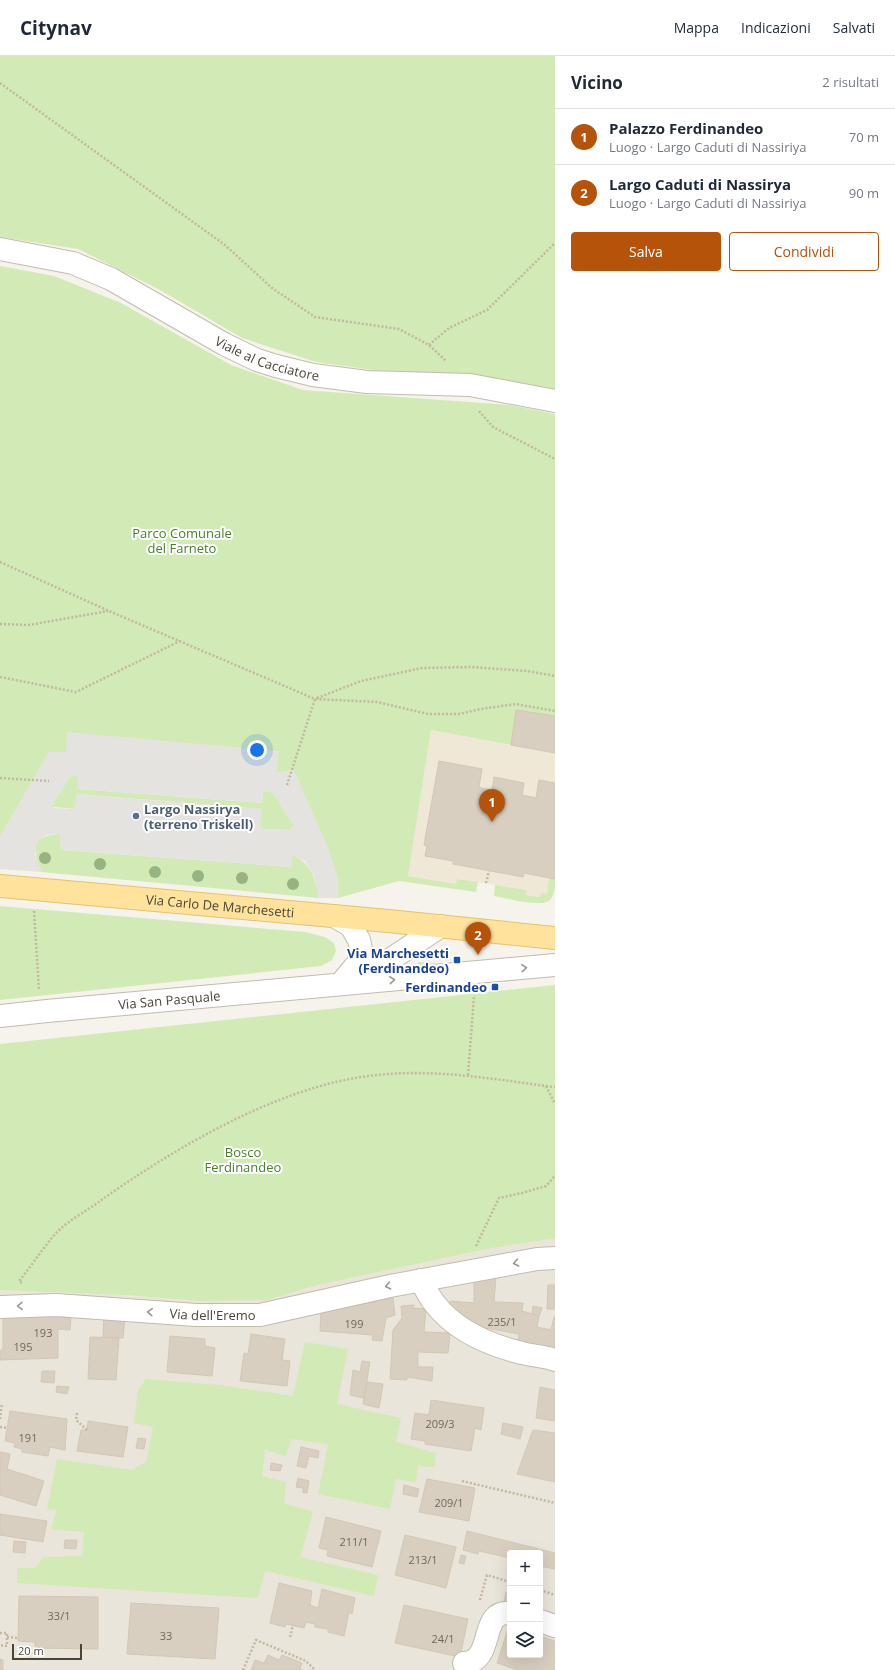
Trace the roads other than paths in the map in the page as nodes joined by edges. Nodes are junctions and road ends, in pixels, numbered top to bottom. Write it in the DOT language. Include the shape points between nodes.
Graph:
graph roads {
  1 [pos="0,248"];
  2 [pos="555,401"];
  3 [pos="0,886"];
  4 [pos="334,916"];
  5 [pos="441,926"];
  6 [pos="555,938"];
  7 [pos="555,965"];
  8 [pos="339,985"];
  9 [pos="0,1016"];
  10 [pos="555,1258"];
  11 [pos="421,1280"];
  12 [pos="0,1307"];
  13 [pos="555,1360"];
  14 [pos="507,1612"];
  15 [pos="543,1622"];
  16 [pos="555,1626"];
  17 [pos="464,1663"];
  1 -- 2 [label="street, Viale al Cacciatore" via="73,263 92,270 224,344 276,366 313,375 367,382 470,386"];
  3 -- 4 [label="main road, Via Carlo De Marchesetti"];
  4 -- 5 [label="main road, Via Carlo De Marchesetti"];
  4 -- 8 [label="street" via="351,926 362,952 358,963"];
  5 -- 6 [label="main road, Via Carlo De Marchesetti"];
  5 -- 8 [label="street" via="391,959"];
  8 -- 7 [label="street, Via San Pasquale, one-way"];
  8 -- 9 [label="street, Via San Pasquale"];
  10 -- 11 [label="street, Via dell'Eremo, one-way"];
  11 -- 12 [label="street, Via dell'Eremo, one-way" via="260,1315 196,1315 56,1305"];
  11 -- 13 [label="street" via="435,1304 454,1324 496,1345"];
  14 -- 17 [label="street" via="495,1618 490,1624 482,1653 475,1661"];
  15 -- 16 [label="street"];
}
